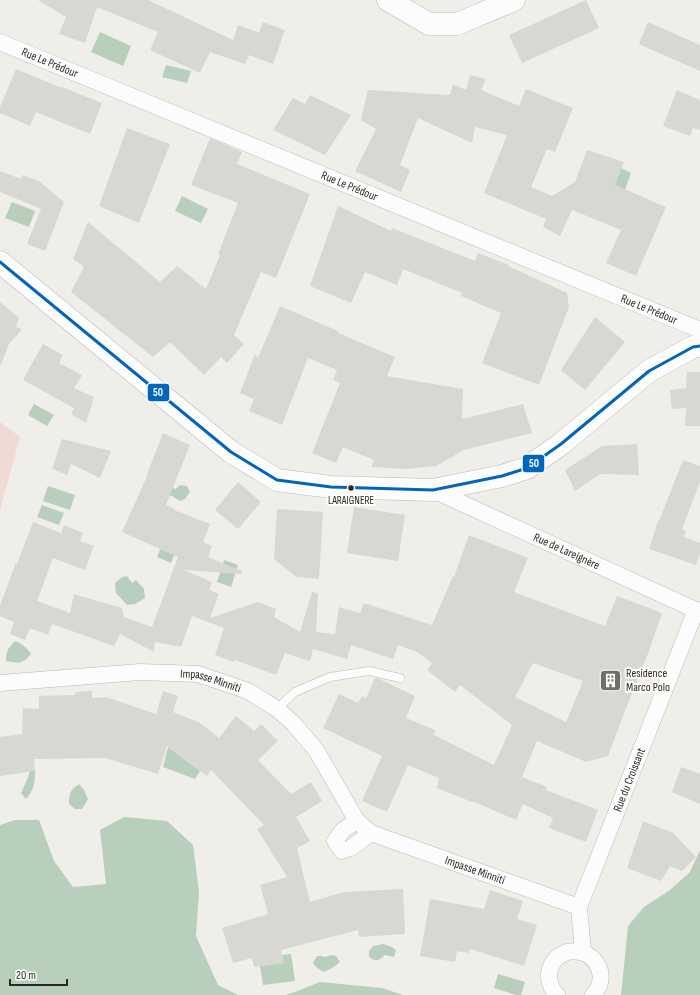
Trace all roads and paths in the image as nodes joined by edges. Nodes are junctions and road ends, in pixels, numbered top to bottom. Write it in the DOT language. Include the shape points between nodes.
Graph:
graph roads {
  1 [pos="388,0"];
  2 [pos="514,0"];
  3 [pos="0,42"];
  4 [pos="0,262"];
  5 [pos="700,330"];
  6 [pos="700,346"];
  7 [pos="433,490"];
  8 [pos="698,611"];
  9 [pos="400,678"];
  10 [pos="0,683"];
  11 [pos="277,709"];
  12 [pos="357,821"];
  13 [pos="371,832"];
  14 [pos="579,907"];
  15 [pos="583,952"];
  16 [pos="557,995"];
  17 [pos="593,995"];
  1 -- 2 [label="street" via="429,24 457,24"];
  3 -- 5 [label="street, Rue Le Prédour"];
  4 -- 7 [label="street" via="232,452 277,480 331,487"];
  6 -- 7 [label="street" via="693,347 649,371 562,444 527,468 502,476"];
  7 -- 8 [label="street, Rue de Lareignère"];
  8 -- 14 [label="street, Rue du Croissant"];
  9 -- 11 [label="lane" via="369,671 330,677 295,692"];
  10 -- 11 [label="street, Impasse Minniti" via="140,672 198,674 248,691"];
  11 -- 12 [label="street, Impasse Minniti" via="294,723 316,750"];
  12 -- 13 [label="street, Impasse Minniti"];
  12 -- 13 [label="street" via="343,830 335,841 342,851 351,848"];
  13 -- 14 [label="street, Impasse Minniti"];
  14 -- 15 [label="street, Rue du Croissant"];
  15 -- 16 [label="street" via="563,954 551,967 549,981"];
  15 -- 17 [label="street" via="591,956 600,972 597,991"];
}
